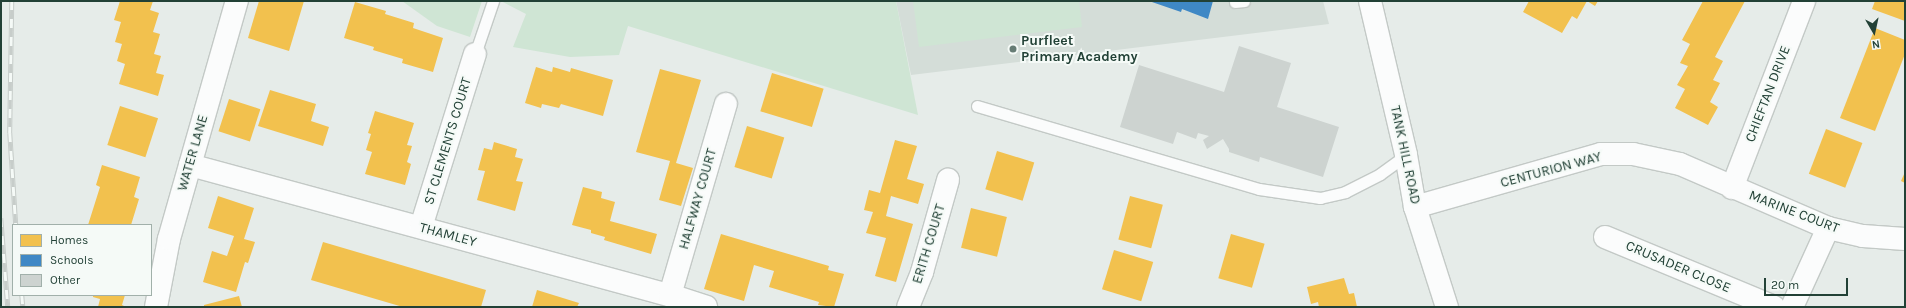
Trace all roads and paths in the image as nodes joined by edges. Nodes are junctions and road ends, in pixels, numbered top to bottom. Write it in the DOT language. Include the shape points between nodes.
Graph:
graph roads {
  1 [pos="237,1"];
  2 [pos="493,1"];
  3 [pos="1370,1"];
  4 [pos="1804,1"];
  5 [pos="475,54"];
  6 [pos="726,104"];
  7 [pos="977,106"];
  8 [pos="1406,154"];
  9 [pos="190,165"];
  10 [pos="948,180"];
  11 [pos="1732,188"];
  12 [pos="1415,207"];
  13 [pos="421,227"];
  14 [pos="1828,228"];
  15 [pos="1605,237"];
  16 [pos="1905,239"];
  17 [pos="670,295"];
  18 [pos="156,307"];
  19 [pos="706,307"];
  20 [pos="908,307"];
  21 [pos="1447,307"];
  22 [pos="1774,307"];
  23 [pos="1792,307"];
  1 -- 9 [label="street, WATER LANE"];
  2 -- 5 [label="lane"];
  3 -- 8 [label="street, TANK HILL ROAD"];
  4 -- 11 [label="street, CHIEFTAN DRIVE"];
  5 -- 13 [label="street, ST CLEMENTS COURT"];
  6 -- 17 [label="street, HALFWAY COURT"];
  7 -- 8 [label="lane" via="1259,189 1320,198 1345,192 1380,174"];
  8 -- 12 [label="street, TANK HILL ROAD"];
  9 -- 13 [label="street, THAMLEY"];
  9 -- 18 [label="street, WATER LANE" via="169,239"];
  10 -- 20 [label="street, ERITH COURT" via="922,272"];
  11 -- 12 [label="street, CENTURION WAY" via="1680,164 1633,154 1601,154"];
  11 -- 14 [label="street, MARINE COURT"];
  12 -- 21 [label="street, TANK HILL ROAD"];
  13 -- 17 [label="street, THAMLEY"];
  14 -- 16 [label="street, MARINE COURT" via="1863,236"];
  14 -- 23 [label="street"];
  15 -- 22 [label="street, CRUSADER CLOSE"];
  17 -- 19 [label="street, THAMLEY"];
}
